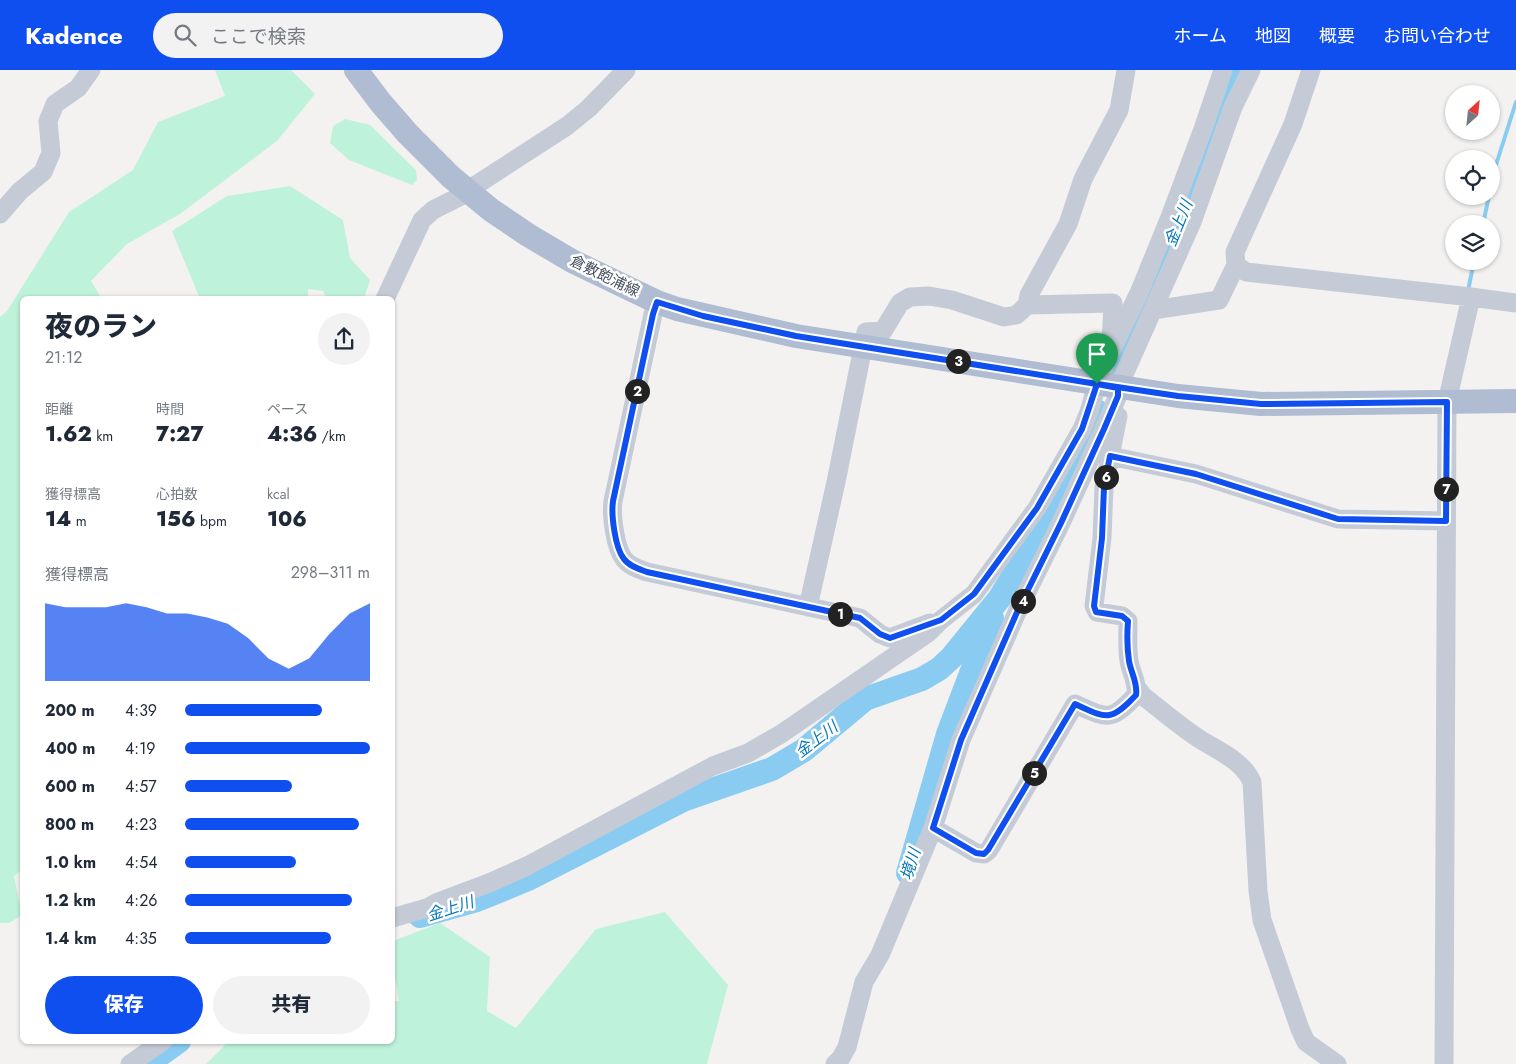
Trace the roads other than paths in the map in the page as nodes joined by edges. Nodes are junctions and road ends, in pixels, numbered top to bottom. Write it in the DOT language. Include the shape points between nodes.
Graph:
graph roads {
  1 [pos="91,70"];
  2 [pos="356,70"];
  3 [pos="626,70"];
  4 [pos="1126,70"];
  5 [pos="1223,70"];
  6 [pos="1251,70"];
  7 [pos="1311,70"];
  8 [pos="467,190"];
  9 [pos="0,214"];
  10 [pos="1236,265"];
  11 [pos="386,296"];
  12 [pos="1471,297"];
  13 [pos="657,302"];
  14 [pos="1516,303"];
  15 [pos="1027,305"];
  16 [pos="1152,310"];
  17 [pos="864,346"];
  18 [pos="1111,351"];
  19 [pos="1111,389"];
  20 [pos="1516,401"];
  21 [pos="1447,402"];
  22 [pos="1110,456"];
  23 [pos="1446,521"];
  24 [pos="808,607"];
  25 [pos="941,620"];
  26 [pos="1137,688"];
  27 [pos="933,828"];
  28 [pos="395,917"];
  29 [pos="159,1044"];
  30 [pos="130,1064"];
  31 [pos="835,1064"];
  32 [pos="1337,1064"];
  33 [pos="1444,1064"];
  1 -- 9 [label="street" via="78,88 55,104 48,121 51,153 43,172"];
  2 -- 8 [label="main road, 倉敷飽浦線" via="408,134"];
  3 -- 8 [label="street" via="567,126"];
  4 -- 15 [label="street" via="1119,110 1083,179 1068,224 1029,295"];
  5 -- 18 [label="street" via="1170,217"];
  6 -- 16 [label="street" via="1233,107 1192,222"];
  7 -- 10 [label="street" via="1293,124 1235,252"];
  8 -- 11 [label="street" via="422,220"];
  8 -- 13 [label="main road, 倉敷飽浦線" via="491,210 572,261"];
  10 -- 12 [label="street" via="1246,272"];
  10 -- 16 [label="street" via="1219,300"];
  12 -- 14 [label="street"];
  12 -- 21 [label="street"];
  13 -- 17 [label="main road, 倉敷飽浦線" via="754,328"];
  13 -- 24 [label="street" via="613,501 614,526 623,558 647,572"];
  15 -- 17 [label="street" via="1016,315 1004,318 952,300 910,297 900,303 883,331 866,332"];
  15 -- 18 [label="street" via="1113,303"];
  16 -- 19 [label="street"];
  17 -- 19 [label="main road, 倉敷飽浦線"];
  17 -- 24 [label="street"];
  18 -- 19 [label="street"];
  19 -- 21 [label="main road, 倉敷飽浦線" via="1261,404"];
  19 -- 22 [label="street" via="1120,403"];
  19 -- 25 [label="street" via="1082,429 1037,508 974,594"];
  19 -- 27 [label="street" via="1104,429 1018,610 961,740"];
  20 -- 21 [label="main road, 倉敷飽浦線"];
  21 -- 23 [label="street"];
  22 -- 23 [label="street" via="1196,474 1338,519"];
  22 -- 26 [label="street" via="1104,487 1094,606 1096,612 1122,616 1128,621 1129,662"];
  23 -- 33 [label="street"];
  24 -- 25 [label="street" via="860,618 890,638"];
  25 -- 28 [label="street" via="928,633 748,753 712,766 527,866 428,908"];
  26 -- 27 [label="street" via="1130,702 1107,716 1075,704 984,854 976,853"];
  26 -- 32 [label="street" via="1143,696 1195,736 1242,766 1248,774 1252,782 1262,920 1306,1042"];
  27 -- 31 [label="street" via="880,955 864,982 847,1047"];
  29 -- 30 [label="street"];
}
